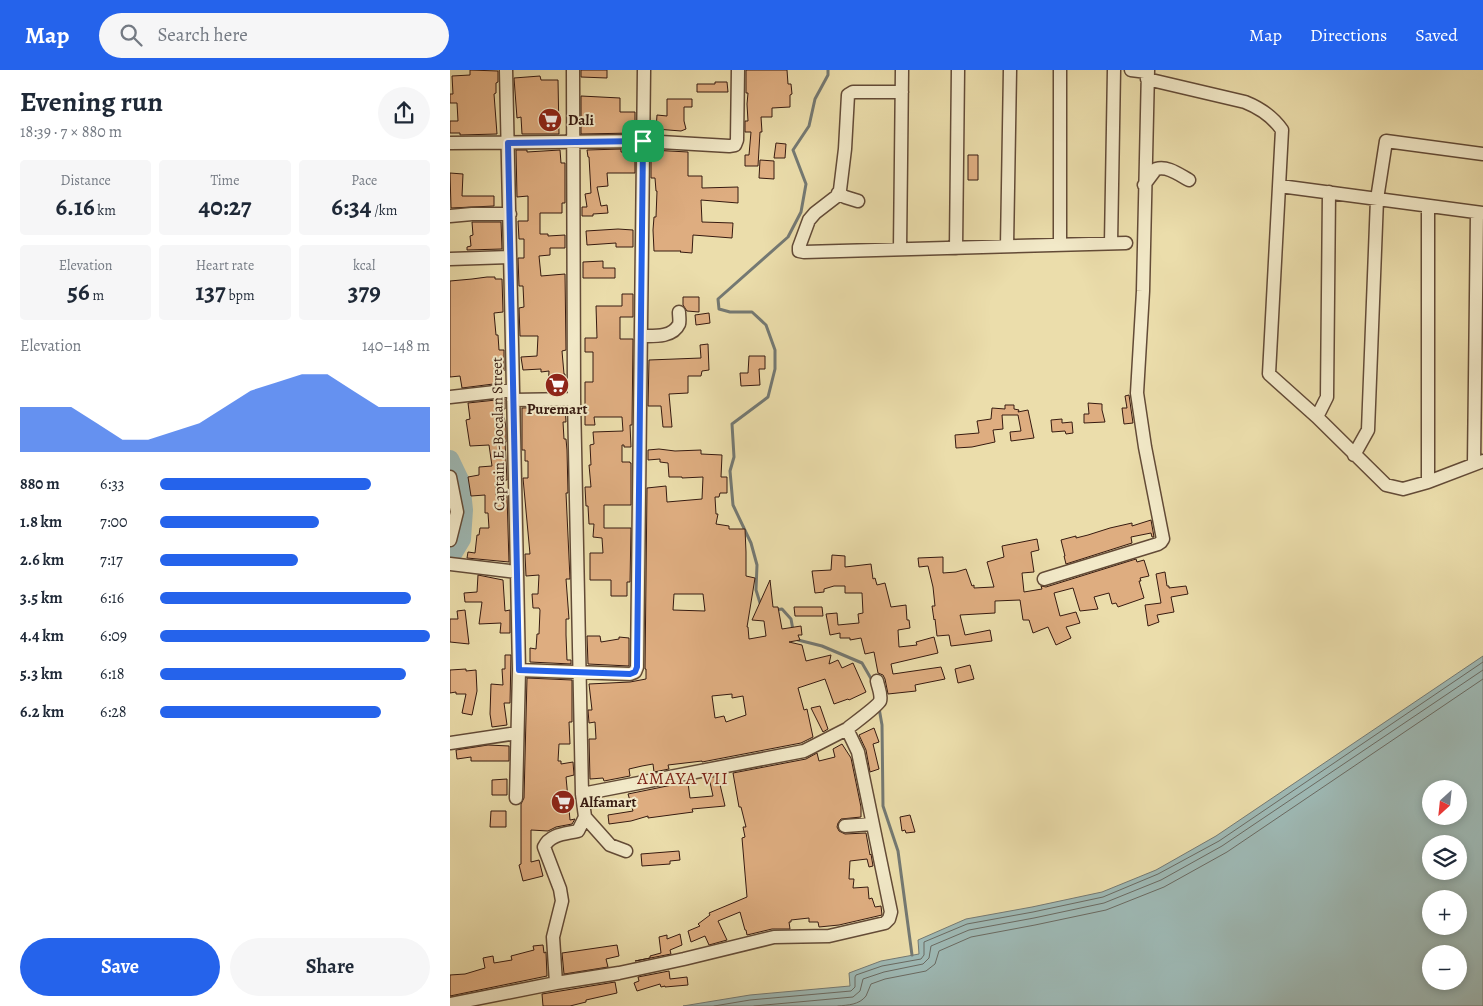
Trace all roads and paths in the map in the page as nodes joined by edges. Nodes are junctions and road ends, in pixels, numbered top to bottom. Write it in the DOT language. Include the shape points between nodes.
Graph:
graph roads {
  1 [pos="506,70"];
  2 [pos="572,70"];
  3 [pos="644,70"];
  4 [pos="738,70"];
  5 [pos="902,70"];
  6 [pos="958,70"];
  7 [pos="1010,70"];
  8 [pos="1060,70"];
  9 [pos="1114,70"];
  10 [pos="1131,70"];
  11 [pos="1147,74"];
  12 [pos="902,92"];
  13 [pos="643,141"];
  14 [pos="573,142"];
  15 [pos="450,143"];
  16 [pos="508,143"];
  17 [pos="1483,154"];
  18 [pos="1188,180"];
  19 [pos="1144,185"];
  20 [pos="1280,186"];
  21 [pos="1328,192"];
  22 [pos="838,193"];
  23 [pos="1377,199"];
  24 [pos="858,201"];
  25 [pos="1428,206"];
  26 [pos="1480,213"];
  27 [pos="510,214"];
  28 [pos="450,216"];
  29 [pos="1111,243"];
  30 [pos="1126,243"];
  31 [pos="1060,245"];
  32 [pos="1007,246"];
  33 [pos="956,248"];
  34 [pos="900,249"];
  35 [pos="510,257"];
  36 [pos="450,259"];
  37 [pos="679,312"];
  38 [pos="641,336"];
  39 [pos="513,395"];
  40 [pos="450,397"];
  41 [pos="574,399"];
  42 [pos="1317,418"];
  43 [pos="1354,455"];
  44 [pos="1478,463"];
  45 [pos="450,477"];
  46 [pos="1428,482"];
  47 [pos="450,540"];
  48 [pos="454,565"];
  49 [pos="517,572"];
  50 [pos="1044,579"];
  51 [pos="519,670"];
  52 [pos="579,672"];
  53 [pos="877,681"];
  54 [pos="847,729"];
  55 [pos="517,733"];
  56 [pos="450,743"];
  57 [pos="582,794"];
  58 [pos="516,798"];
  59 [pos="585,817"];
  60 [pos="872,824"];
  61 [pos="844,826"];
  62 [pos="626,851"];
  63 [pos="556,983"];
  64 [pos="450,1004"];
  1 -- 16 [label="street, Captain E-Bocalan Street"];
  2 -- 14 [label="street"];
  3 -- 13 [label="street"];
  4 -- 13 [label="street" via="737,140 734,145"];
  5 -- 12 [label="street"];
  6 -- 33 [label="street"];
  7 -- 32 [label="street"];
  8 -- 31 [label="street"];
  9 -- 29 [label="street"];
  10 -- 11 [label="street"];
  11 -- 19 [label="street"];
  11 -- 20 [label="street" via="1245,102 1275,120 1282,130"];
  12 -- 22 [label="street" via="853,92 848,95"];
  12 -- 34 [label="street"];
  13 -- 14 [label="street"];
  13 -- 38 [label="street"];
  14 -- 16 [label="street"];
  14 -- 41 [label="street"];
  15 -- 16 [label="street"];
  16 -- 27 [label="street, Captain E-Bocalan Street"];
  17 -- 23 [label="street" via="1386,142"];
  18 -- 19 [label="street" via="1162,167 1156,168"];
  19 -- 50 [label="street" via="1143,291 1137,393 1163,539 1158,544"];
  20 -- 21 [label="street"];
  20 -- 42 [label="street" via="1269,374"];
  21 -- 23 [label="street"];
  21 -- 42 [label="street" via="1327,397"];
  22 -- 24 [label="street"];
  22 -- 34 [label="street" via="809,220 799,251"];
  23 -- 25 [label="street"];
  23 -- 43 [label="street" via="1368,430"];
  25 -- 26 [label="street"];
  25 -- 46 [label="street"];
  26 -- 44 [label="street"];
  27 -- 28 [label="street"];
  27 -- 35 [label="street, Captain E-Bocalan Street"];
  29 -- 30 [label="street"];
  29 -- 31 [label="street"];
  31 -- 32 [label="street"];
  32 -- 33 [label="street"];
  33 -- 34 [label="street"];
  35 -- 36 [label="street"];
  35 -- 39 [label="street, Captain E-Bocalan Street"];
  37 -- 38 [label="street" via="680,323 675,330 658,336"];
  38 -- 52 [label="street" via="637,667 630,674"];
  39 -- 40 [label="street"];
  39 -- 41 [label="street"];
  39 -- 49 [label="street, Captain E-Bocalan Street"];
  41 -- 52 [label="street"];
  42 -- 43 [label="street"];
  43 -- 46 [label="street" via="1386,485 1403,489"];
  44 -- 46 [label="street"];
  45 -- 47 [label="street" via="458,512"];
  48 -- 49 [label="street"];
  49 -- 51 [label="street, Captain E-Bocalan Street"];
  51 -- 52 [label="street"];
  51 -- 55 [label="street, Captain E-Bocalan Street"];
  52 -- 57 [label="street"];
  53 -- 54 [label="street" via="880,692 878,704"];
  54 -- 57 [label="street" via="804,750"];
  54 -- 60 [label="street" via="858,752"];
  55 -- 56 [label="street"];
  55 -- 58 [label="street, Captain E-Bocalan Street"];
  57 -- 59 [label="street"];
  59 -- 62 [label="street" via="610,845"];
  59 -- 63 [label="street" via="578,831 553,837 544,847 562,901 553,937"];
  60 -- 61 [label="street"];
  60 -- 63 [label="street" via="891,912 884,923 829,936 774,936 684,959"];
  63 -- 64 [label="street"];
}
